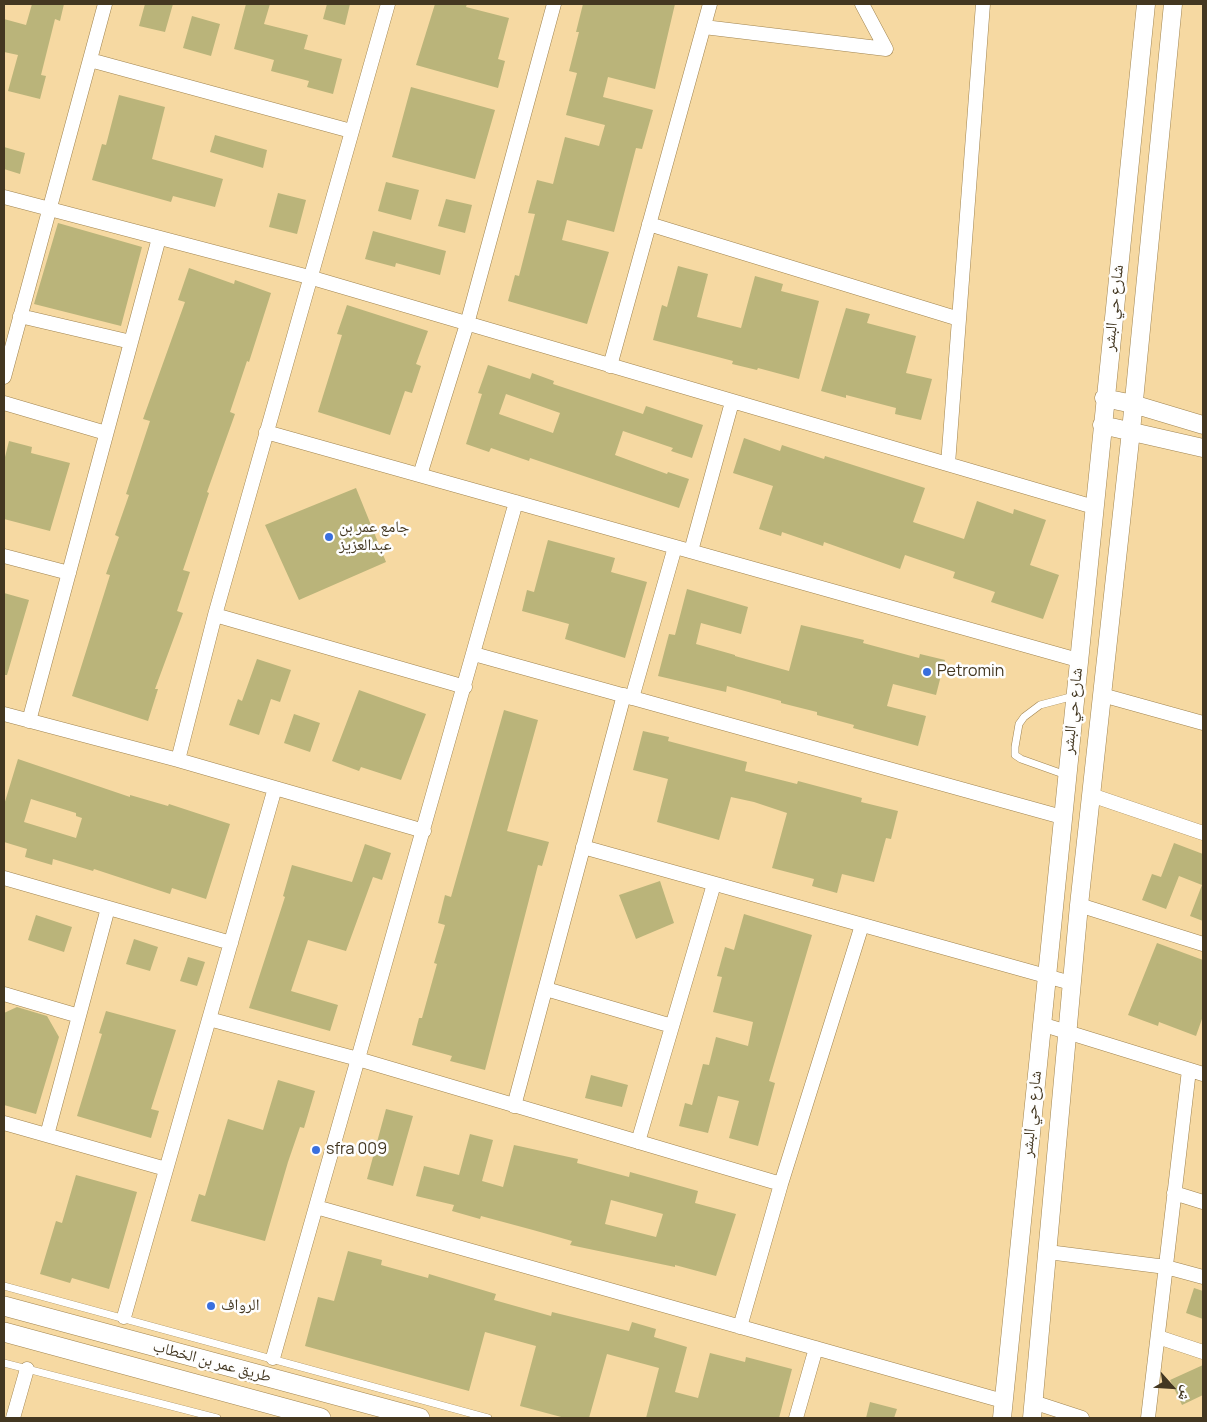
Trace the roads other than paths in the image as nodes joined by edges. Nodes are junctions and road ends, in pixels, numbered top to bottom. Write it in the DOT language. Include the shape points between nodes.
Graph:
graph roads {
  1 [pos="105,4"];
  2 [pos="388,4"];
  3 [pos="554,4"];
  4 [pos="710,4"];
  5 [pos="862,4"];
  6 [pos="983,4"];
  7 [pos="1146,4"];
  8 [pos="1174,4"];
  9 [pos="704,27"];
  10 [pos="90,60"];
  11 [pos="351,131"];
  12 [pos="4,197"];
  13 [pos="48,210"];
  14 [pos="650,224"];
  15 [pos="159,238"];
  16 [pos="310,277"];
  17 [pos="20,316"];
  18 [pos="959,319"];
  19 [pos="467,324"];
  20 [pos="131,342"];
  21 [pos="610,366"];
  22 [pos="4,377"];
  23 [pos="1104,398"];
  24 [pos="732,402"];
  25 [pos="4,403"];
  26 [pos="1133,404"];
  27 [pos="1203,424"];
  28 [pos="1102,425"];
  29 [pos="1131,431"];
  30 [pos="266,432"];
  31 [pos="106,433"];
  32 [pos="1203,448"];
  33 [pos="948,464"];
  34 [pos="420,475"];
  35 [pos="516,502"];
  36 [pos="1094,507"];
  37 [pos="676,547"];
  38 [pos="691,551"];
  39 [pos="4,556"];
  40 [pos="69,573"];
  41 [pos="215,615"];
  42 [pos="474,654"];
  43 [pos="1078,660"];
  44 [pos="465,687"];
  45 [pos="1102,695"];
  46 [pos="628,696"];
  47 [pos="1074,696"];
  48 [pos="4,714"];
  49 [pos="29,721"];
  50 [pos="1203,723"];
  51 [pos="178,760"];
  52 [pos="1066,775"];
  53 [pos="275,788"];
  54 [pos="1091,795"];
  55 [pos="1062,817"];
  56 [pos="424,831"];
  57 [pos="1203,833"];
  58 [pos="583,847"];
  59 [pos="4,878"];
  60 [pos="714,884"];
  61 [pos="1079,905"];
  62 [pos="108,908"];
  63 [pos="862,925"];
  64 [pos="230,943"];
  65 [pos="1203,944"];
  66 [pos="1046,976"];
  67 [pos="1072,983"];
  68 [pos="546,988"];
  69 [pos="4,994"];
  70 [pos="79,1016"];
  71 [pos="209,1019"];
  72 [pos="1041,1024"];
  73 [pos="672,1026"];
  74 [pos="1067,1032"];
  75 [pos="358,1059"];
  76 [pos="1189,1070"];
  77 [pos="1203,1074"];
  78 [pos="514,1106"];
  79 [pos="4,1123"];
  80 [pos="47,1135"];
  81 [pos="638,1142"];
  82 [pos="166,1169"];
  83 [pos="781,1184"];
  84 [pos="1174,1193"];
  85 [pos="1203,1202"];
  86 [pos="316,1207"];
  87 [pos="1048,1252"];
  88 [pos="1166,1267"];
  89 [pos="1203,1278"];
  90 [pos="4,1286"];
  91 [pos="4,1306"];
  92 [pos="124,1317"];
  93 [pos="740,1327"];
  94 [pos="4,1332"];
  95 [pos="1158,1337"];
  96 [pos="816,1348"];
  97 [pos="1203,1352"];
  98 [pos="273,1358"];
  99 [pos="4,1364"];
  100 [pos="26,1369"];
  101 [pos="378,1387"];
  102 [pos="372,1405"];
  103 [pos="1002,1410"];
  104 [pos="1033,1410"];
  105 [pos="13,1418"];
  106 [pos="217,1418"];
  107 [pos="321,1418"];
  108 [pos="420,1418"];
  109 [pos="488,1418"];
  110 [pos="796,1418"];
  111 [pos="1082,1418"];
  112 [pos="1148,1418"];
  1 -- 10 [label="street"];
  2 -- 11 [label="street"];
  3 -- 19 [label="street"];
  4 -- 9 [label="street"];
  5 -- 9 [label="street" via="886,49"];
  6 -- 18 [label="street"];
  7 -- 23 [label="street, شارع حي البشر"];
  8 -- 26 [label="street"];
  9 -- 14 [label="street"];
  10 -- 11 [label="street"];
  10 -- 13 [label="street"];
  11 -- 16 [label="street"];
  12 -- 13 [label="street"];
  13 -- 15 [label="street"];
  13 -- 17 [label="street"];
  14 -- 18 [label="street"];
  14 -- 21 [label="street"];
  15 -- 16 [label="street"];
  15 -- 20 [label="street"];
  16 -- 19 [label="street"];
  16 -- 30 [label="street"];
  17 -- 20 [label="street"];
  17 -- 22 [label="street"];
  18 -- 33 [label="street"];
  19 -- 21 [label="street"];
  19 -- 34 [label="street"];
  20 -- 31 [label="street"];
  21 -- 24 [label="street"];
  23 -- 26 [label="street"];
  23 -- 28 [label="street, شارع حي البشر"];
  24 -- 33 [label="street"];
  24 -- 38 [label="street"];
  25 -- 31 [label="street"];
  26 -- 27 [label="street"];
  26 -- 29 [label="street"];
  28 -- 29 [label="street"];
  28 -- 36 [label="street, شارع حي البشر"];
  29 -- 32 [label="street"];
  29 -- 45 [label="street"];
  30 -- 34 [label="street"];
  30 -- 41 [label="street"];
  31 -- 40 [label="street"];
  33 -- 36 [label="street"];
  34 -- 35 [label="street"];
  35 -- 37 [label="street"];
  35 -- 42 [label="street"];
  36 -- 43 [label="street, شارع حي البشر"];
  37 -- 38 [label="street"];
  37 -- 46 [label="street"];
  38 -- 43 [label="street"];
  39 -- 40 [label="street"];
  40 -- 49 [label="street"];
  41 -- 44 [label="street"];
  41 -- 51 [label="street"];
  42 -- 44 [label="street"];
  42 -- 46 [label="street"];
  43 -- 47 [label="street, شارع حي البشر"];
  44 -- 56 [label="street"];
  45 -- 50 [label="street"];
  45 -- 54 [label="street"];
  46 -- 55 [label="street"];
  46 -- 58 [label="street"];
  47 -- 52 [label="street, شارع حي البشر"];
  47 -- 52 [label="lane" via="1040,705 1024,717 1019,724 1015,747 1016,755 1021,759"];
  48 -- 49 [label="street"];
  49 -- 51 [label="street"];
  51 -- 53 [label="street"];
  52 -- 55 [label="street, شارع حي البشر"];
  53 -- 56 [label="street"];
  53 -- 64 [label="street"];
  54 -- 57 [label="street"];
  54 -- 61 [label="street"];
  55 -- 66 [label="street, شارع حي البشر"];
  56 -- 75 [label="street"];
  58 -- 60 [label="street"];
  58 -- 68 [label="street"];
  59 -- 62 [label="street"];
  60 -- 63 [label="street"];
  60 -- 73 [label="street"];
  61 -- 65 [label="street"];
  61 -- 67 [label="street"];
  62 -- 64 [label="street"];
  62 -- 70 [label="street"];
  63 -- 66 [label="street"];
  63 -- 83 [label="street"];
  64 -- 71 [label="street"];
  66 -- 67 [label="street"];
  66 -- 72 [label="street, شارع حي البشر"];
  67 -- 74 [label="street"];
  68 -- 73 [label="street"];
  68 -- 78 [label="street"];
  69 -- 70 [label="street"];
  70 -- 80 [label="street"];
  71 -- 75 [label="street"];
  71 -- 82 [label="street"];
  72 -- 74 [label="street"];
  72 -- 103 [label="street, شارع حي البشر"];
  73 -- 81 [label="street"];
  74 -- 76 [label="street"];
  74 -- 87 [label="street"];
  75 -- 78 [label="street"];
  75 -- 86 [label="street"];
  76 -- 77 [label="street"];
  76 -- 84 [label="street"];
  78 -- 81 [label="street"];
  79 -- 80 [label="street"];
  80 -- 82 [label="street"];
  81 -- 83 [label="street"];
  82 -- 92 [label="street"];
  83 -- 93 [label="street"];
  84 -- 85 [label="street"];
  84 -- 88 [label="street"];
  86 -- 93 [label="street"];
  86 -- 98 [label="street"];
  87 -- 88 [label="street"];
  87 -- 104 [label="street"];
  88 -- 89 [label="street"];
  88 -- 95 [label="street"];
  90 -- 92 [label="lane"];
  91 -- 102 [label="main road, طريق عمر بن الخطاب"];
  92 -- 98 [label="lane"];
  93 -- 96 [label="street"];
  94 -- 107 [label="main road, طريق عمر بن الخطاب"];
  95 -- 97 [label="street"];
  95 -- 112 [label="street"];
  96 -- 103 [label="street"];
  96 -- 110 [label="street"];
  98 -- 101 [label="lane"];
  99 -- 100 [label="lane"];
  100 -- 105 [label="street"];
  100 -- 106 [label="lane"];
  101 -- 102 [label="lane"];
  101 -- 109 [label="lane"];
  102 -- 108 [label="main road, طريق عمر بن الخطاب"];
  104 -- 111 [label="street"];
}
